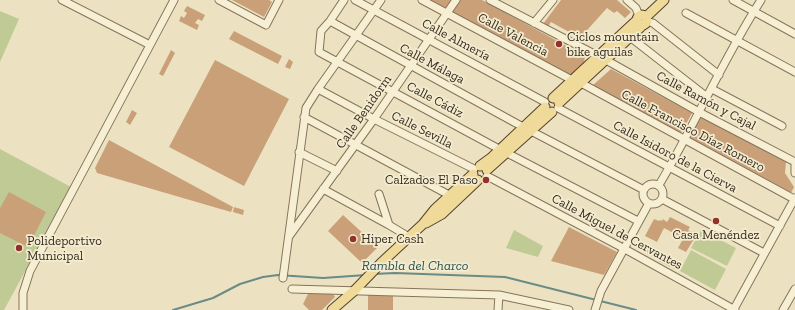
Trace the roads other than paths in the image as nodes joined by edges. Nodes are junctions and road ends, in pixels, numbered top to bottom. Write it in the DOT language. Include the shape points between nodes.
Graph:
graph roads {
  1 [pos="62,0"];
  2 [pos="174,0"];
  3 [pos="219,0"];
  4 [pos="279,0"];
  5 [pos="344,0"];
  6 [pos="355,0"];
  7 [pos="381,0"];
  8 [pos="422,0"];
  9 [pos="456,0"];
  10 [pos="553,0"];
  11 [pos="627,0"];
  12 [pos="664,0"];
  13 [pos="733,0"];
  14 [pos="761,0"];
  15 [pos="494,1"];
  16 [pos="70,2"];
  17 [pos="374,10"];
  18 [pos="754,12"];
  19 [pos="686,13"];
  20 [pos="447,14"];
  21 [pos="642,20"];
  22 [pos="330,21"];
  23 [pos="534,23"];
  24 [pos="795,34"];
  25 [pos="356,36"];
  26 [pos="630,37"];
  27 [pos="429,40"];
  28 [pos="737,40"];
  29 [pos="150,45"];
  30 [pos="601,58"];
  31 [pos="338,62"];
  32 [pos="410,66"];
  33 [pos="795,72"];
  34 [pos="719,75"];
  35 [pos="576,82"];
  36 [pos="318,89"];
  37 [pos="712,89"];
  38 [pos="392,91"];
  39 [pos="707,97"];
  40 [pos="552,105"];
  41 [pos="699,112"];
  42 [pos="304,117"];
  43 [pos="374,119"];
  44 [pos="782,126"];
  45 [pos="527,129"];
  46 [pos="683,140"];
  47 [pos="356,144"];
  48 [pos="503,151"];
  49 [pos="299,152"];
  50 [pos="795,163"];
  51 [pos="669,168"];
  52 [pos="337,171"];
  53 [pos="480,173"];
  54 [pos="795,173"];
  55 [pos="659,185"];
  56 [pos="323,189"];
  57 [pos="644,190"];
  58 [pos="379,194"];
  59 [pos="449,196"];
  60 [pos="795,198"];
  61 [pos="662,199"];
  62 [pos="649,203"];
  63 [pos="638,221"];
  64 [pos="389,224"];
  65 [pos="423,224"];
  66 [pos="780,226"];
  67 [pos="289,236"];
  68 [pos="409,237"];
  69 [pos="623,248"];
  70 [pos="764,253"];
  71 [pos="283,278"];
  72 [pos="292,289"];
  73 [pos="357,289"];
  74 [pos="795,289"];
  75 [pos="499,295"];
  76 [pos="335,309"];
  77 [pos="23,310"];
  78 [pos="498,310"];
  79 [pos="569,310"];
  80 [pos="594,310"];
  81 [pos="734,310"];
  82 [pos="784,310"];
  1 -- 16 [label="street"];
  2 -- 29 [label="street"];
  3 -- 4 [label="street" via="266,25"];
  5 -- 22 [label="street"];
  6 -- 17 [label="street, Calle Almería"];
  7 -- 17 [label="street"];
  8 -- 20 [label="street, Calle Valencia"];
  9 -- 20 [label="street, Calle Benidorm"];
  10 -- 23 [label="street"];
  11 -- 21 [label="street" via="636,8"];
  12 -- 21 [label="main road"];
  13 -- 18 [label="street"];
  14 -- 18 [label="street"];
  15 -- 23 [label="street, Calle Ramón y Cajal"];
  16 -- 29 [label="street"];
  17 -- 25 [label="street"];
  17 -- 27 [label="street, Calle Almería"];
  18 -- 24 [label="street"];
  18 -- 28 [label="street"];
  19 -- 28 [label="street"];
  20 -- 27 [label="street, Calle Benidorm"];
  20 -- 35 [label="street, Calle Valencia"];
  21 -- 26 [label="main road"];
  21 -- 30 [label="main road"];
  21 -- 34 [label="street" via="653,22"];
  22 -- 25 [label="street, Calle Málaga"];
  22 -- 31 [label="street, Calle Cádiz" via="321,31 319,52"];
  23 -- 30 [label="street, Calle Ramón y Cajal"];
  25 -- 31 [label="street"];
  25 -- 32 [label="street, Calle Málaga"];
  26 -- 30 [label="main road"];
  26 -- 39 [label="street"];
  27 -- 32 [label="street, Calle Benidorm"];
  27 -- 40 [label="street, Calle Almería"];
  28 -- 33 [label="street"];
  28 -- 34 [label="street"];
  29 -- 77 [label="street" via="30,271 23,293"];
  30 -- 35 [label="main road"];
  30 -- 41 [label="street, Calle Ramón y Cajal"];
  31 -- 36 [label="street"];
  31 -- 38 [label="street, Calle Cádiz"];
  32 -- 38 [label="street, Calle Benidorm"];
  32 -- 45 [label="street, Calle Málaga"];
  34 -- 37 [label="street"];
  35 -- 40 [label="main road"];
  35 -- 46 [label="street, Calle Francisco Díaz Romero"];
  36 -- 42 [label="street" via="306,108"];
  36 -- 43 [label="street, Calle Sevilla"];
  37 -- 39 [label="street"];
  37 -- 44 [label="street"];
  38 -- 43 [label="street, Calle Benidorm"];
  38 -- 48 [label="street, Calle Cádiz"];
  39 -- 41 [label="street"];
  40 -- 45 [label="main road"];
  40 -- 51 [label="street, Calle Isidoro de la Cierva"];
  41 -- 46 [label="street"];
  41 -- 50 [label="street, Calle Ramón y Cajal"];
  42 -- 47 [label="street"];
  42 -- 49 [label="street"];
  43 -- 47 [label="street, Calle Benidorm"];
  43 -- 53 [label="street, Calle Sevilla"];
  45 -- 48 [label="main road"];
  45 -- 57 [label="street, Calle Málaga"];
  46 -- 51 [label="street"];
  46 -- 60 [label="street, Calle Francisco Díaz Romero"];
  47 -- 52 [label="street, Calle Benidorm"];
  47 -- 59 [label="street"];
  48 -- 53 [label="main road"];
  48 -- 63 [label="street, Calle Cádiz"];
  49 -- 52 [label="street"];
  49 -- 67 [label="street"];
  50 -- 54 [label="street"];
  51 -- 55 [label="street"];
  51 -- 66 [label="street, Calle Isidoro de la Cierva"];
  52 -- 56 [label="street, Calle Benidorm"];
  53 -- 59 [label="main road"];
  53 -- 65 [label="main road" via="442,214"];
  53 -- 69 [label="street, Calle Miguel de Cervantes"];
  55 -- 57 [label="street" via="649,184"];
  55 -- 61 [label="street" via="663,192"];
  56 -- 64 [label="street"];
  56 -- 67 [label="street, Calle Benidorm"];
  57 -- 62 [label="street" via="643,197"];
  58 -- 64 [label="street"];
  59 -- 65 [label="main road"];
  60 -- 66 [label="street"];
  61 -- 62 [label="street" via="656,204"];
  61 -- 70 [label="street"];
  62 -- 63 [label="street"];
  63 -- 69 [label="street"];
  64 -- 68 [label="street"];
  65 -- 68 [label="main road"];
  66 -- 70 [label="street"];
  67 -- 71 [label="street"];
  68 -- 73 [label="main road" via="381,262"];
  69 -- 80 [label="street"];
  69 -- 81 [label="street, Calle Miguel de Cervantes"];
  70 -- 81 [label="street"];
  72 -- 73 [label="street"];
  73 -- 75 [label="street"];
  73 -- 76 [label="main road"];
  74 -- 82 [label="street"];
  75 -- 78 [label="street"];
  75 -- 79 [label="street"];
}
